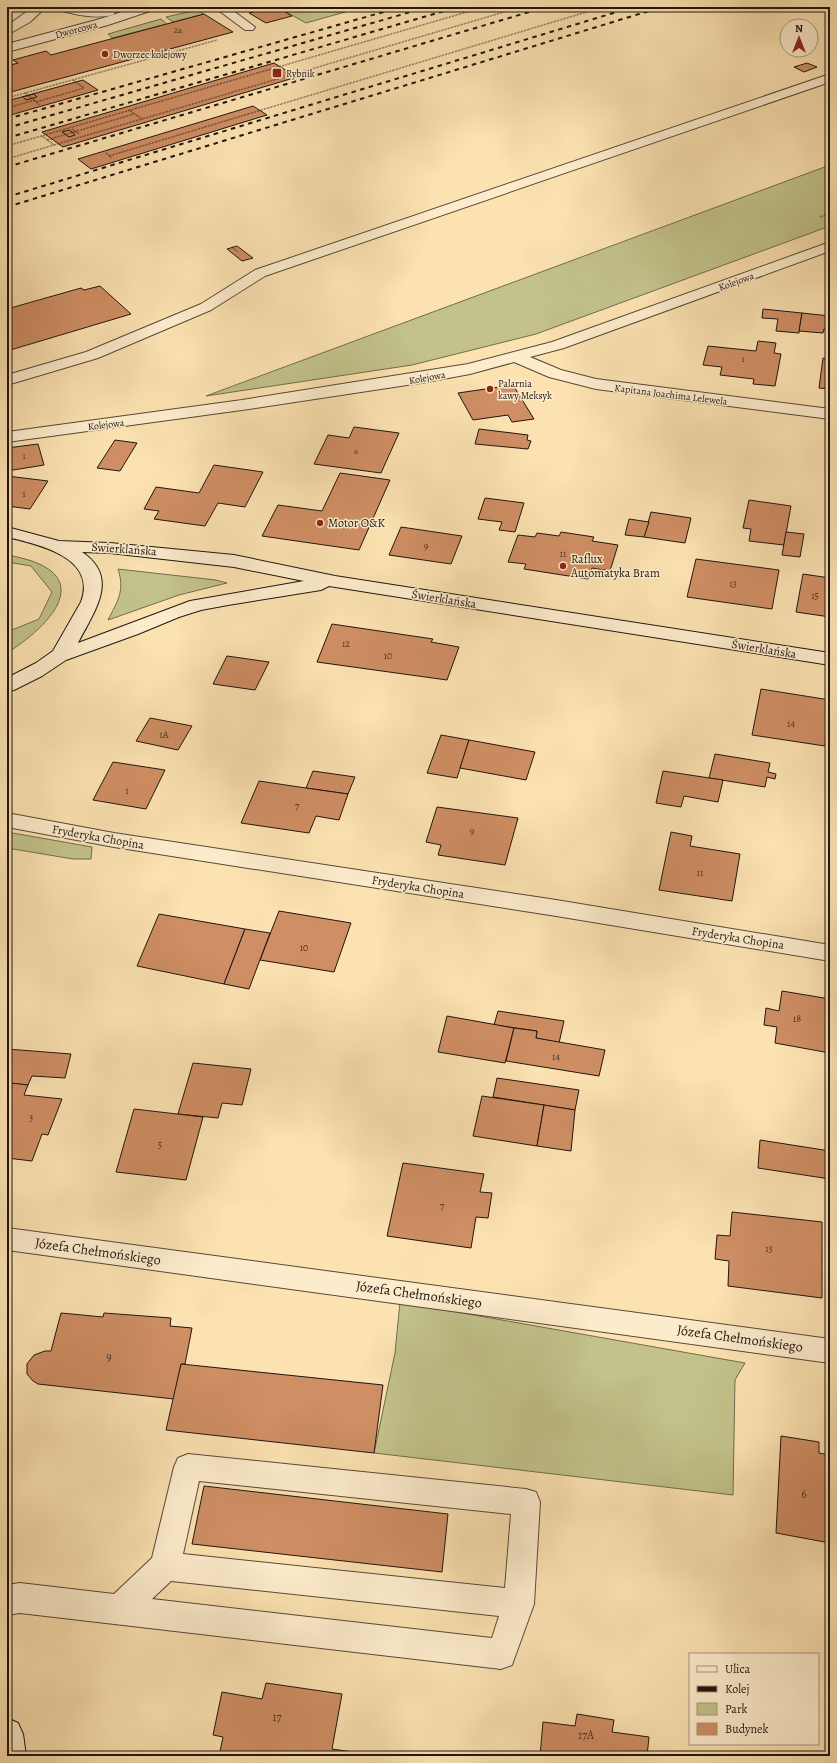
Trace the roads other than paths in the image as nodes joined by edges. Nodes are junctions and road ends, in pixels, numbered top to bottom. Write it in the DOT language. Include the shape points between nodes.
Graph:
graph roads {
  1 [pos="40,7"];
  2 [pos="63,7"];
  3 [pos="220,7"];
  4 [pos="146,8"];
  5 [pos="249,27"];
  6 [pos="7,31"];
  7 [pos="7,48"];
  8 [pos="830,78"];
  9 [pos="830,246"];
  10 [pos="517,357"];
  11 [pos="7,380"];
  12 [pos="830,414"];
  13 [pos="7,437"];
  14 [pos="7,532"];
  15 [pos="57,546"];
  16 [pos="335,582"];
  17 [pos="59,656"];
  18 [pos="830,659"];
  19 [pos="7,686"];
  20 [pos="7,820"];
  21 [pos="830,953"];
  22 [pos="7,1239"];
  23 [pos="830,1351"];
  24 [pos="165,1566"];
  25 [pos="7,1600"];
  26 [pos="519,1604"];
  27 [pos="120,1609"];
  28 [pos="7,1734"];
  29 [pos="10,1756"];
  1 -- 6 [label="street"];
  2 -- 4 [label="street, Dworcowa" via="75,12 92,13"];
  3 -- 5 [label="street"];
  4 -- 7 [label="street, Dworcowa"];
  8 -- 11 [label="street" via="260,273 206,307 92,354"];
  9 -- 10 [label="street, Kolejowa" via="558,345"];
  10 -- 12 [label="street, Kapitana Joachima Lelewela" via="538,368 598,384"];
  10 -- 13 [label="street, Kolejowa" via="428,377"];
  14 -- 15 [label="street"];
  15 -- 16 [label="street, Świerklańska" via="90,546 234,561"];
  15 -- 17 [label="street" via="84,564 93,578 88,605"];
  16 -- 17 [label="street" via="197,605"];
  16 -- 18 [label="street, Świerklańska"];
  17 -- 19 [label="street"];
  20 -- 21 [label="street, Fryderyka Chopina" via="114,840"];
  22 -- 23 [label="street, Józefa Chełmońskiego"];
  24 -- 26 [label="street"];
  24 -- 26 [label="street" via="188,1467 526,1502"];
  24 -- 27 [label="street"];
  25 -- 27 [label="street" via="20,1598"];
  26 -- 27 [label="street" via="501,1654"];
  28 -- 29 [label="street"];
}
